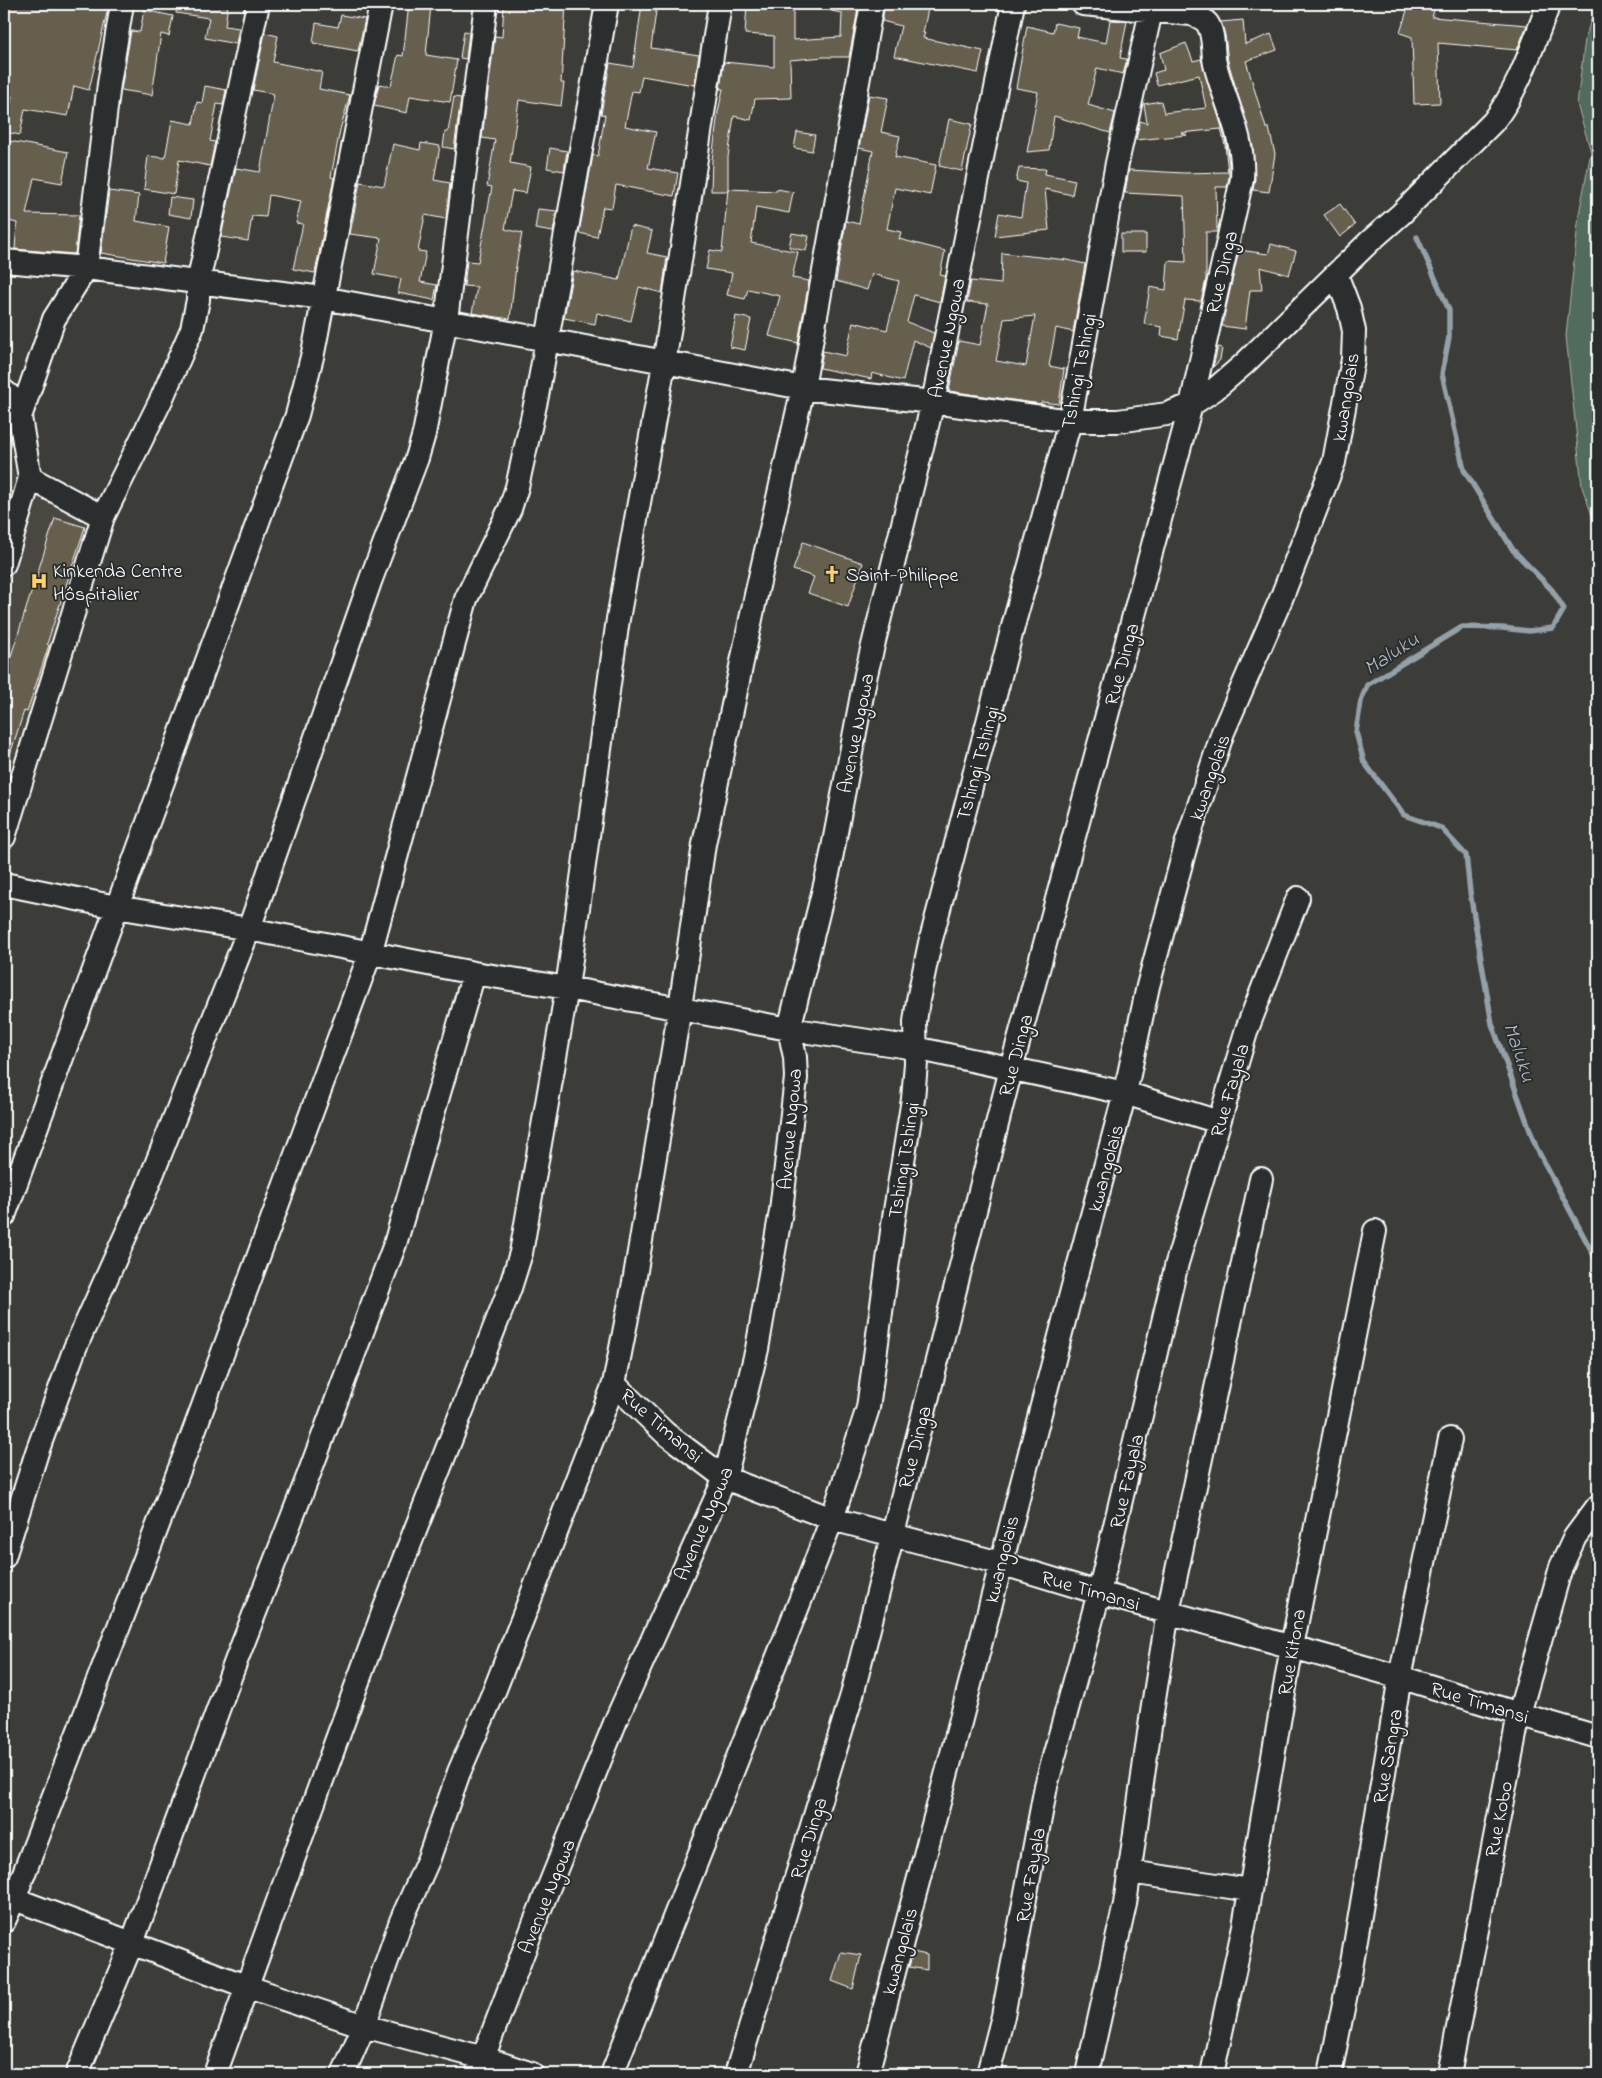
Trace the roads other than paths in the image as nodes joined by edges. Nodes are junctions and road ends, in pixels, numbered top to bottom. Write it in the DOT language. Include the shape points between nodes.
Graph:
graph roads {
  1 [pos="122,4"];
  2 [pos="258,4"];
  3 [pos="381,4"];
  4 [pos="486,4"];
  5 [pos="606,4"];
  6 [pos="720,4"];
  7 [pos="872,4"];
  8 [pos="1013,4"];
  9 [pos="1083,4"];
  10 [pos="1549,4"];
  11 [pos="1151,11"];
  12 [pos="4,261"];
  13 [pos="86,268"];
  14 [pos="1336,274"];
  15 [pos="198,283"];
  16 [pos="323,298"];
  17 [pos="446,320"];
  18 [pos="546,341"];
  19 [pos="664,364"];
  20 [pos="803,388"];
  21 [pos="4,391"];
  22 [pos="933,402"];
  23 [pos="1191,406"];
  24 [pos="20,417"];
  25 [pos="1070,421"];
  26 [pos="30,478"];
  27 [pos="103,517"];
  28 [pos="4,564"];
  29 [pos="4,837"];
  30 [pos="4,884"];
  31 [pos="1298,898"];
  32 [pos="116,907"];
  33 [pos="249,929"];
  34 [pos="370,954"];
  35 [pos="474,973"];
  36 [pos="567,988"];
  37 [pos="680,1008"];
  38 [pos="789,1029"];
  39 [pos="915,1048"];
  40 [pos="1011,1069"];
  41 [pos="1125,1093"];
  42 [pos="1219,1122"];
  43 [pos="1260,1179"];
  44 [pos="4,1216"];
  45 [pos="1375,1231"];
  46 [pos="614,1384"];
  47 [pos="1450,1439"];
  48 [pos="725,1478"];
  49 [pos="1598,1506"];
  50 [pos="832,1519"];
  51 [pos="892,1534"];
  52 [pos="4,1558"];
  53 [pos="1000,1563"];
  54 [pos="1099,1593"];
  55 [pos="1168,1612"];
  56 [pos="1292,1646"];
  57 [pos="1400,1677"];
  58 [pos="1519,1714"];
  59 [pos="1598,1737"];
  60 [pos="1130,1872"];
  61 [pos="1250,1890"];
  62 [pos="9,1897"];
  63 [pos="4,1921"];
  64 [pos="132,1943"];
  65 [pos="248,1988"];
  66 [pos="364,2026"];
  67 [pos="480,2066"];
  68 [pos="77,2074"];
  69 [pos="215,2074"];
  70 [pos="344,2074"];
  71 [pos="532,2074"];
  72 [pos="612,2074"];
  73 [pos="736,2074"];
  74 [pos="867,2074"];
  75 [pos="988,2074"];
  76 [pos="1087,2074"];
  77 [pos="1212,2074"];
  78 [pos="1330,2074"];
  79 [pos="1449,2074"];
  1 -- 13 [label="street"];
  2 -- 15 [label="street"];
  3 -- 16 [label="street"];
  4 -- 17 [label="street"];
  5 -- 18 [label="street"];
  6 -- 19 [label="street"];
  7 -- 20 [label="street"];
  8 -- 22 [label="street, Avenue Ngowa"];
  9 -- 11 [label="street"];
  10 -- 14 [label="street" via="1512,94 1493,122"];
  11 -- 23 [label="street, Rue Dinga" via="1203,18 1211,32 1215,63 1238,133 1243,164"];
  11 -- 25 [label="street, Tshingi Tshingi" via="1117,163"];
  12 -- 13 [label="street"];
  13 -- 15 [label="street"];
  13 -- 24 [label="street" via="54,319"];
  14 -- 23 [label="street" via="1244,364"];
  14 -- 41 [label="street, kwangolais" via="1349,308 1354,349 1334,462 1281,599 1230,715 1186,845 1150,977"];
  15 -- 16 [label="street"];
  15 -- 27 [label="street" via="192,329"];
  16 -- 17 [label="street"];
  16 -- 32 [label="street" via="297,415"];
  17 -- 18 [label="street"];
  17 -- 33 [label="street" via="417,458 371,579"];
  18 -- 19 [label="street"];
  18 -- 34 [label="street" via="517,487 510,509 466,599"];
  19 -- 20 [label="street"];
  19 -- 36 [label="street" via="617,629"];
  20 -- 22 [label="street"];
  20 -- 37 [label="street" via="704,844"];
  21 -- 24 [label="street" via="11,397"];
  22 -- 25 [label="street"];
  22 -- 38 [label="street, Avenue Ngowa" via="866,674 829,869"];
  23 -- 25 [label="street" via="1138,419"];
  23 -- 40 [label="street, Rue Dinga"];
  24 -- 26 [label="street"];
  25 -- 39 [label="street, Tshingi Tshingi" via="930,943 917,1007"];
  26 -- 27 [label="street"];
  26 -- 28 [label="street"];
  27 -- 29 [label="street"];
  30 -- 32 [label="street"];
  31 -- 42 [label="street, Rue Fayala" via="1251,1016"];
  32 -- 33 [label="street"];
  32 -- 44 [label="street"];
  33 -- 34 [label="street"];
  33 -- 52 [label="street" via="146,1190 75,1348 37,1452"];
  34 -- 35 [label="street"];
  34 -- 62 [label="street" via="195,1428"];
  35 -- 36 [label="street"];
  35 -- 64 [label="street" via="395,1244"];
  36 -- 37 [label="street"];
  36 -- 65 [label="street" via="518,1262 384,1610"];
  37 -- 38 [label="street"];
  37 -- 46 [label="street"];
  38 -- 39 [label="street"];
  38 -- 48 [label="street, Avenue Ngowa" via="796,1078 781,1211 757,1349"];
  39 -- 40 [label="street"];
  39 -- 50 [label="street, Tshingi Tshingi" via="913,1098 868,1408"];
  40 -- 41 [label="street"];
  40 -- 51 [label="street, Rue Dinga"];
  41 -- 42 [label="street"];
  41 -- 53 [label="street, kwangolais"];
  42 -- 54 [label="street, Rue Fayala" via="1177,1263"];
  43 -- 55 [label="street"];
  45 -- 56 [label="street, Rue Kitona"];
  46 -- 48 [label="street, Rue Timansi" via="665,1432"];
  46 -- 66 [label="street" via="429,1858 401,1921"];
  47 -- 57 [label="street, Rue Sangra"];
  48 -- 50 [label="street, Rue Timansi"];
  48 -- 67 [label="street, Avenue Ngowa" via="617,1718"];
  49 -- 58 [label="street, Rue Kobo" via="1575,1537 1561,1567"];
  50 -- 51 [label="street, Rue Timansi"];
  50 -- 72 [label="street, Tshingi Tshingi"];
  51 -- 53 [label="street, Rue Timansi"];
  51 -- 73 [label="street, Rue Dinga" via="852,1695"];
  53 -- 54 [label="street, Rue Timansi"];
  53 -- 74 [label="street, kwangolais" via="956,1742"];
  54 -- 55 [label="street, Rue Timansi"];
  54 -- 75 [label="street, Rue Fayala" via="1046,1786 1004,2016"];
  55 -- 56 [label="street, Rue Timansi"];
  55 -- 60 [label="street"];
  56 -- 57 [label="street, Rue Timansi"];
  56 -- 61 [label="street, Rue Kitona"];
  57 -- 58 [label="street, Rue Timansi"];
  57 -- 78 [label="street, Rue Sangra"];
  58 -- 59 [label="street, Rue Timansi"];
  58 -- 79 [label="street, Rue Kobo"];
  60 -- 61 [label="street"];
  60 -- 76 [label="street"];
  61 -- 77 [label="street, Rue Kitona"];
  62 -- 63 [label="street"];
  62 -- 64 [label="street"];
  64 -- 65 [label="street"];
  64 -- 68 [label="street"];
  65 -- 66 [label="street"];
  65 -- 69 [label="street"];
  66 -- 67 [label="street"];
  66 -- 70 [label="street"];
  67 -- 71 [label="street"];
}
